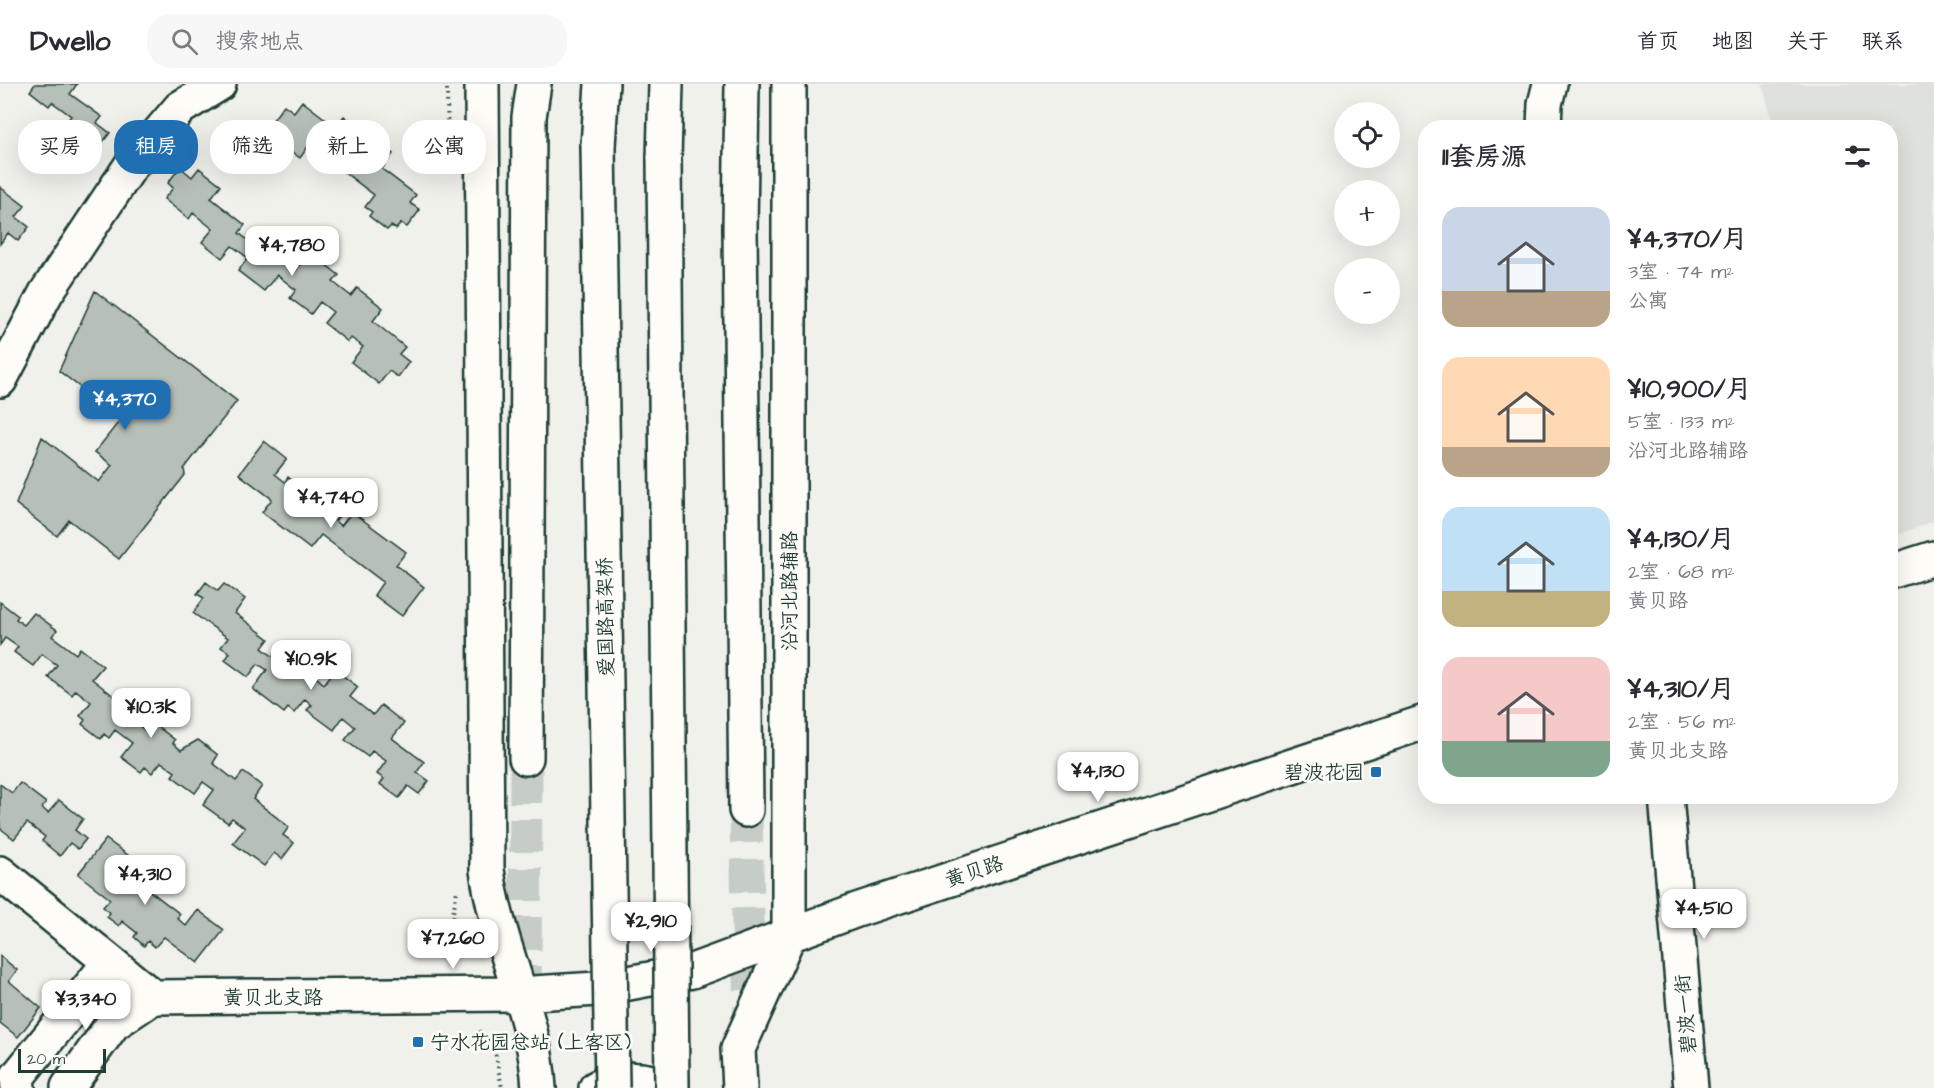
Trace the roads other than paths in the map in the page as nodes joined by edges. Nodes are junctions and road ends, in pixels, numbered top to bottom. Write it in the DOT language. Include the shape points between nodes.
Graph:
graph roads {
  1 [pos="219,84"];
  2 [pos="482,84"];
  3 [pos="534,84"];
  4 [pos="602,84"];
  5 [pos="666,84"];
  6 [pos="742,84"];
  7 [pos="789,84"];
  8 [pos="1550,84"];
  9 [pos="1544,120"];
  10 [pos="0,380"];
  11 [pos="1934,558"];
  12 [pos="1898,569"];
  13 [pos="1418,724"];
  14 [pos="526,758"];
  15 [pos="1667,804"];
  16 [pos="746,810"];
  17 [pos="0,873"];
  18 [pos="789,935"];
  19 [pos="110,962"];
  20 [pos="518,994"];
  21 [pos="153,997"];
  22 [pos="68,1087"];
  23 [pos="18,1088"];
  24 [pos="539,1088"];
  25 [pos="596,1088"];
  26 [pos="612,1088"];
  27 [pos="671,1088"];
  28 [pos="740,1088"];
  29 [pos="1691,1088"];
  1 -- 10 [label="main road" via="180,108 130,167 46,293"];
  2 -- 20 [label="main road" via="487,870 492,907"];
  3 -- 14 [label="main road" via="529,129"];
  4 -- 26 [label="main road, 爱国路高架桥, bridge" via="598,146"];
  5 -- 27 [label="main road, bridge"];
  6 -- 16 [label="main road"];
  7 -- 18 [label="main road, 沿河北路辅路"];
  8 -- 9 [label="main road"];
  11 -- 12 [label="main road"];
  13 -- 18 [label="main road, 黄贝路"];
  15 -- 29 [label="main road, 碧波一街"];
  17 -- 19 [label="main road"];
  18 -- 20 [label="main road, 黄贝路" via="692,971 597,988"];
  18 -- 28 [label="main road, 沿河北路辅路" via="738,1049"];
  19 -- 21 [label="main road"];
  19 -- 23 [label="main road" via="16,1077"];
  20 -- 21 [label="main road, 黄贝北支路"];
  20 -- 24 [label="main road" via="537,1060"];
  21 -- 22 [label="main road" via="113,1024"];
  25 -- 27 [label="main road" via="633,1078"];
}
